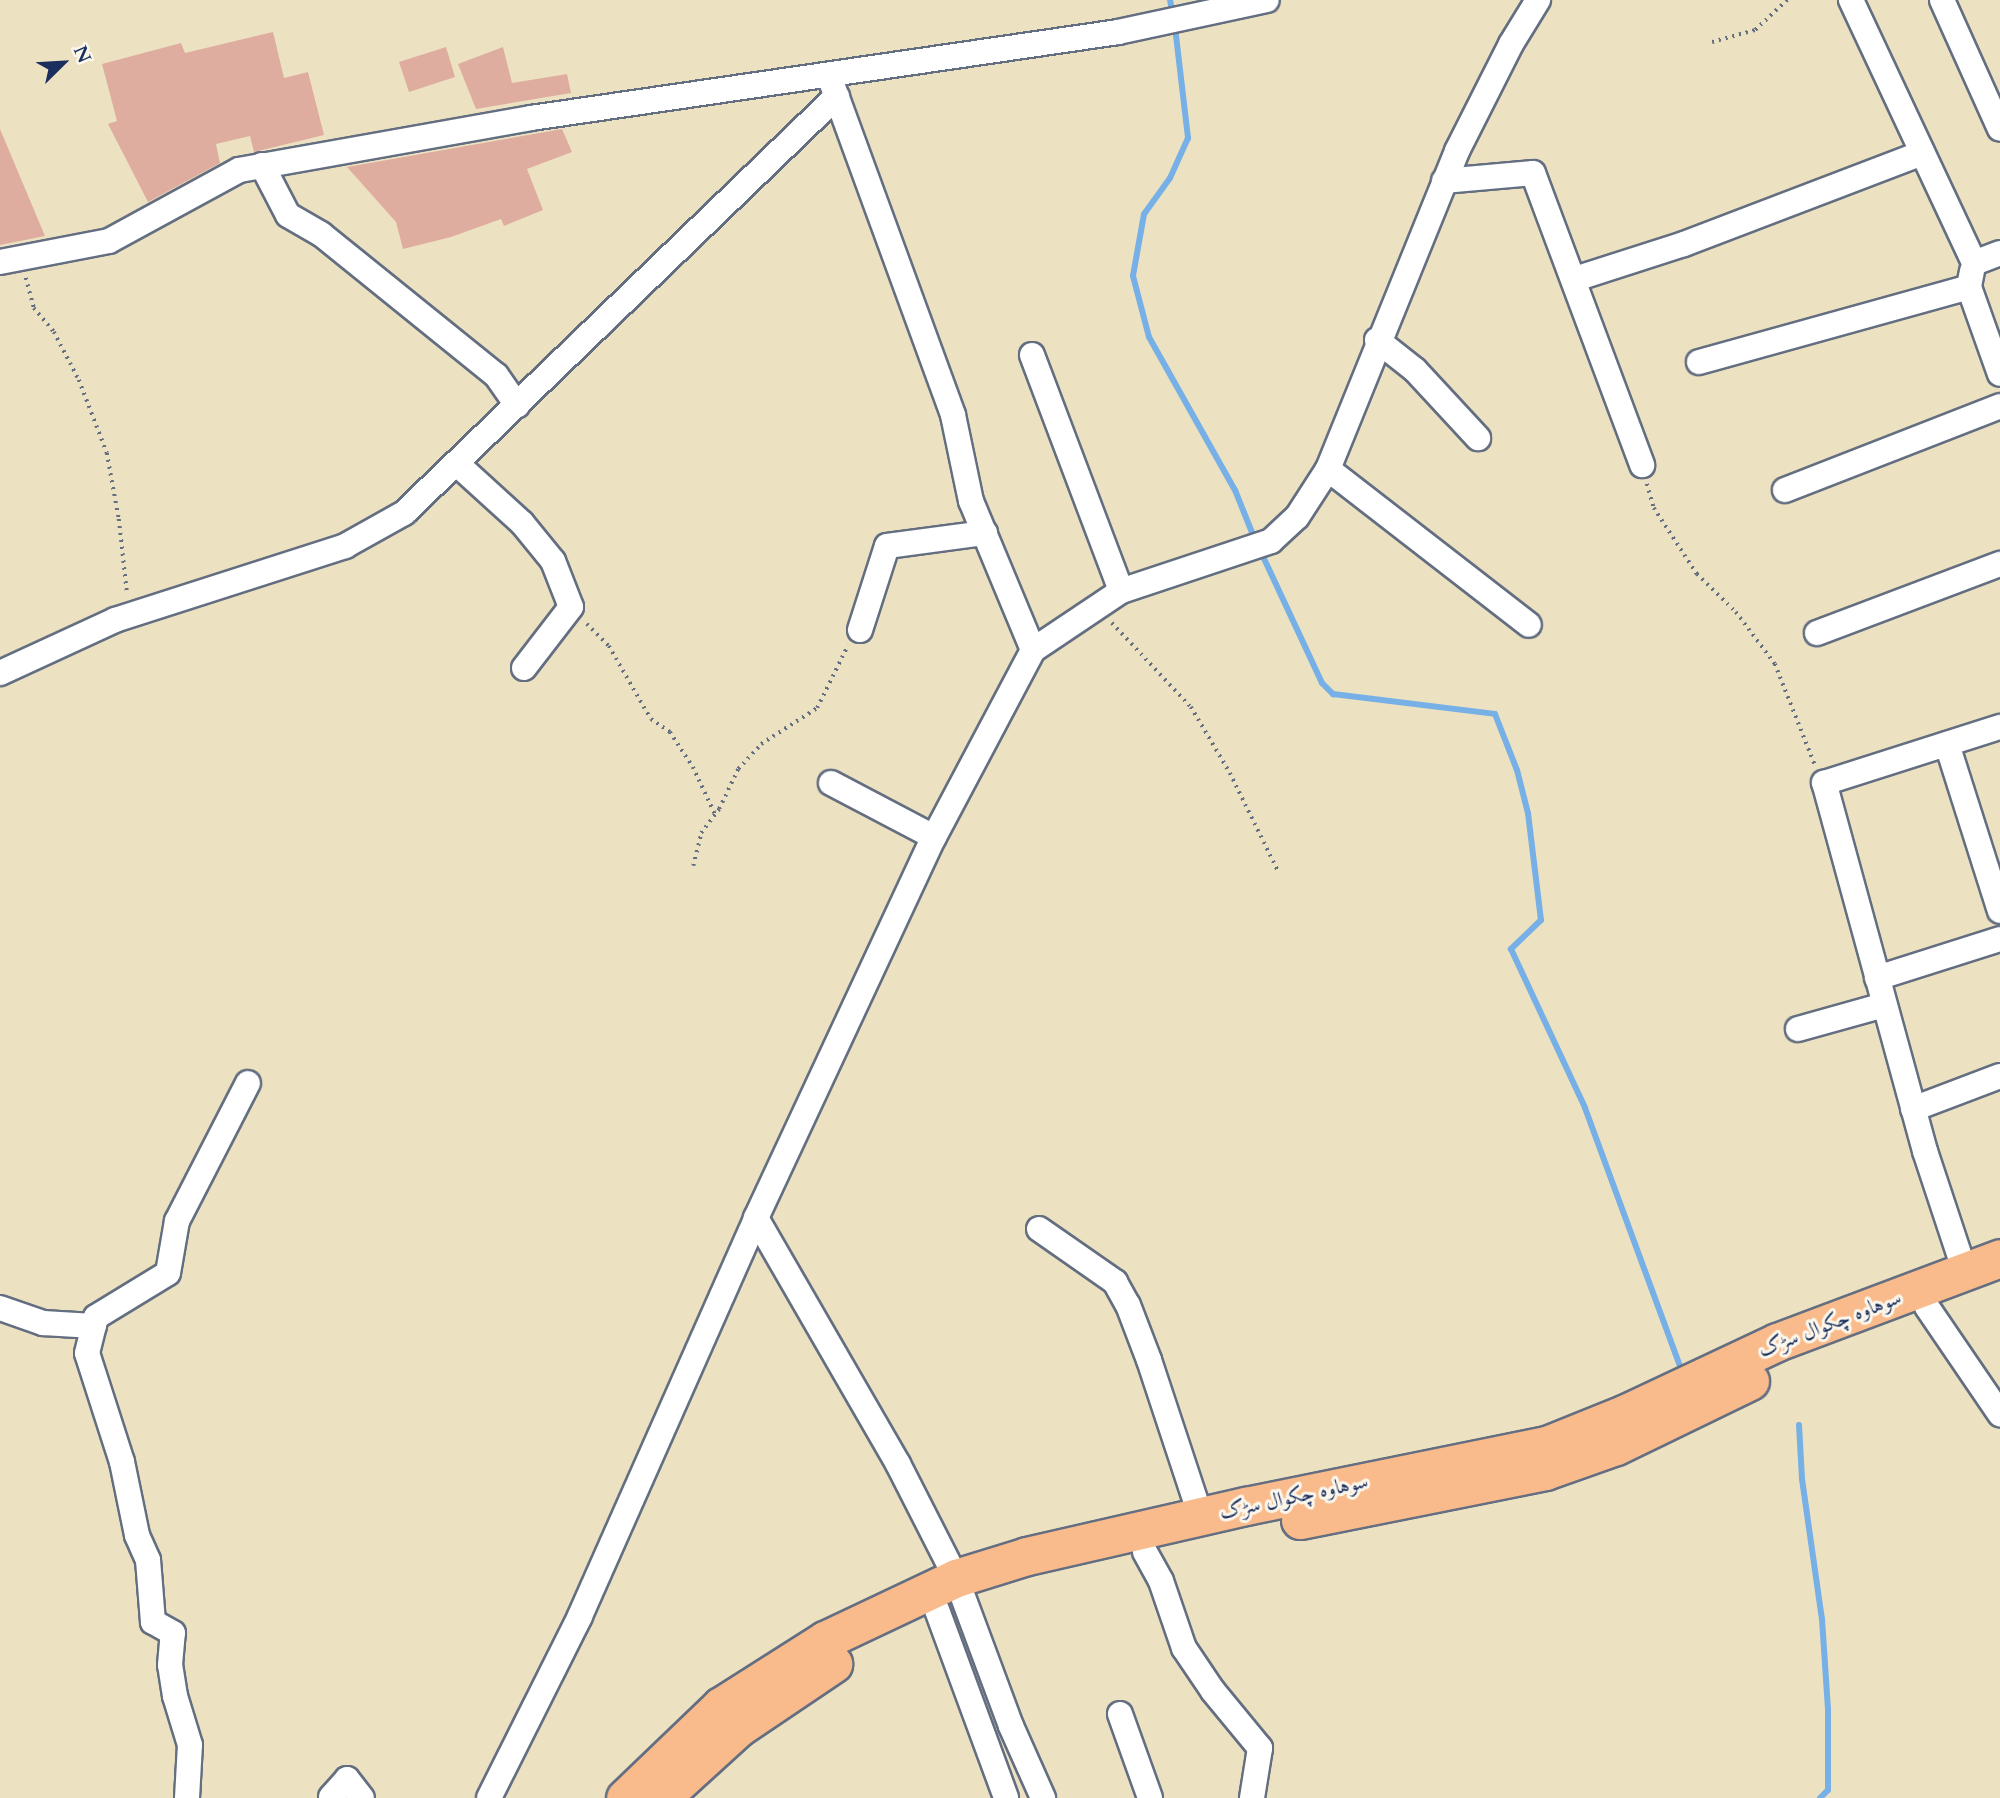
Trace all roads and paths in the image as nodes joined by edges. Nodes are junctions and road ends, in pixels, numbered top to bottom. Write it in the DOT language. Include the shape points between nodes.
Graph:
graph roads {
  1 [pos="1267,0"];
  2 [pos="1538,0"];
  3 [pos="1787,0"];
  4 [pos="1851,0"];
  5 [pos="1942,0"];
  6 [pos="1712,42"];
  7 [pos="833,85"];
  8 [pos="2000,129"];
  9 [pos="1923,153"];
  10 [pos="262,165"];
  11 [pos="1444,181"];
  12 [pos="2000,253"];
  13 [pos="10,260"];
  14 [pos="1971,275"];
  15 [pos="1575,279"];
  16 [pos="1377,340"];
  17 [pos="1032,355"];
  18 [pos="1699,362"];
  19 [pos="2000,374"];
  20 [pos="517,405"];
  21 [pos="2000,406"];
  22 [pos="1478,438"];
  23 [pos="456,463"];
  24 [pos="1642,465"];
  25 [pos="1328,469"];
  26 [pos="1785,490"];
  27 [pos="985,533"];
  28 [pos="2000,565"];
  29 [pos="1122,591"];
  30 [pos="572,607"];
  31 [pos="1097,607"];
  32 [pos="130,615"];
  33 [pos="1529,625"];
  34 [pos="860,629"];
  35 [pos="1817,633"];
  36 [pos="1033,650"];
  37 [pos="524,668"];
  38 [pos="0,673"];
  39 [pos="2000,727"];
  40 [pos="1947,744"];
  41 [pos="831,783"];
  42 [pos="1825,783"];
  43 [pos="715,814"];
  44 [pos="934,837"];
  45 [pos="692,866"];
  46 [pos="1278,871"];
  47 [pos="2000,911"];
  48 [pos="2000,939"];
  49 [pos="1877,978"];
  50 [pos="1884,1005"];
  51 [pos="1798,1030"];
  52 [pos="2000,1076"];
  53 [pos="248,1083"];
  54 [pos="1913,1109"];
  55 [pos="756,1218"];
  56 [pos="1039,1229"];
  57 [pos="2000,1258"];
  58 [pos="1965,1272"];
  59 [pos="2000,1279"];
  60 [pos="1927,1307"];
  61 [pos="0,1308"];
  62 [pos="94,1326"];
  63 [pos="2000,1414"];
  64 [pos="1201,1517"];
  65 [pos="1145,1552"];
  66 [pos="953,1596"];
  67 [pos="1121,1714"];
  68 [pos="331,1797"];
  69 [pos="187,1798"];
  70 [pos="362,1798"];
  71 [pos="489,1798"];
  72 [pos="625,1798"];
  73 [pos="661,1798"];
  74 [pos="1006,1798"];
  75 [pos="1043,1798"];
  76 [pos="1150,1798"];
  77 [pos="1252,1798"];
  1 -- 7 [label="street"];
  2 -- 11 [label="street"];
  3 -- 6 [label="path" via="1755,30"];
  4 -- 9 [label="street"];
  5 -- 8 [label="street"];
  7 -- 10 [label="street" via="531,118"];
  7 -- 20 [label="street"];
  7 -- 27 [label="street" via="953,415 971,501"];
  9 -- 14 [label="street"];
  9 -- 15 [label="street" via="1685,244"];
  10 -- 13 [label="street" via="239,170 109,241"];
  10 -- 20 [label="street" via="288,215 321,234 496,375"];
  11 -- 15 [label="street" via="1533,173"];
  11 -- 16 [label="street"];
  12 -- 14 [label="street"];
  13 -- 32 [label="path" via="79,380 107,453"];
  14 -- 18 [label="street"];
  14 -- 19 [label="street"];
  15 -- 24 [label="street"];
  16 -- 22 [label="street" via="1415,370"];
  16 -- 25 [label="street"];
  17 -- 29 [label="street"];
  20 -- 23 [label="street"];
  21 -- 26 [label="street"];
  23 -- 30 [label="street" via="522,523 553,561"];
  23 -- 32 [label="street" via="404,513 345,546"];
  24 -- 42 [label="path" via="1654,508 1697,574 1736,612 1774,664"];
  25 -- 29 [label="street" via="1297,517 1271,541"];
  25 -- 33 [label="street"];
  27 -- 34 [label="street" via="887,546"];
  27 -- 36 [label="street"];
  28 -- 35 [label="street"];
  29 -- 31 [label="street"];
  30 -- 37 [label="street"];
  30 -- 43 [label="path" via="609,646 651,719 670,732"];
  31 -- 36 [label="street"];
  31 -- 46 [label="path" via="1191,708 1230,773"];
  32 -- 38 [label="street"];
  34 -- 43 [label="path" via="841,654 817,708 761,744 738,769"];
  36 -- 44 [label="street"];
  39 -- 40 [label="street"];
  40 -- 42 [label="street"];
  40 -- 47 [label="street"];
  41 -- 44 [label="street"];
  42 -- 49 [label="street"];
  43 -- 45 [label="path" via="701,833"];
  44 -- 55 [label="street"];
  48 -- 49 [label="street"];
  49 -- 50 [label="street"];
  50 -- 51 [label="street"];
  50 -- 54 [label="street"];
  52 -- 54 [label="street"];
  53 -- 62 [label="street" via="177,1221 168,1273 96,1317"];
  54 -- 58 [label="street"];
  55 -- 66 [label="street" via="898,1464"];
  55 -- 71 [label="street" via="580,1616"];
  56 -- 64 [label="street" via="1115,1282 1128,1305"];
  57 -- 58 [label="highway, سوہاوہ چکوال سڑک"];
  58 -- 64 [label="highway, سوہاوہ چکوال سڑک" via="1777,1342 1547,1445"];
  59 -- 60 [label="highway"];
  60 -- 63 [label="street"];
  60 -- 65 [label="highway" via="1790,1359 1678,1418 1545,1471"];
  61 -- 62 [label="street" via="43,1323"];
  62 -- 69 [label="street" via="87,1353 148,1560 153,1622 173,1633 172,1675 190,1745"];
  64 -- 66 [label="highway, سوہاوہ چکوال سڑک" via="1027,1556"];
  65 -- 66 [label="highway"];
  65 -- 77 [label="street" via="1161,1581 1184,1648 1260,1748"];
  66 -- 72 [label="highway, سوہاوہ چکوال سڑک" via="825,1640 721,1706"];
  66 -- 73 [label="highway" via="839,1660 738,1728"];
  66 -- 74 [label="street"];
  66 -- 75 [label="street"];
  67 -- 76 [label="street"];
  68 -- 70 [label="street" via="347,1779"];
}
